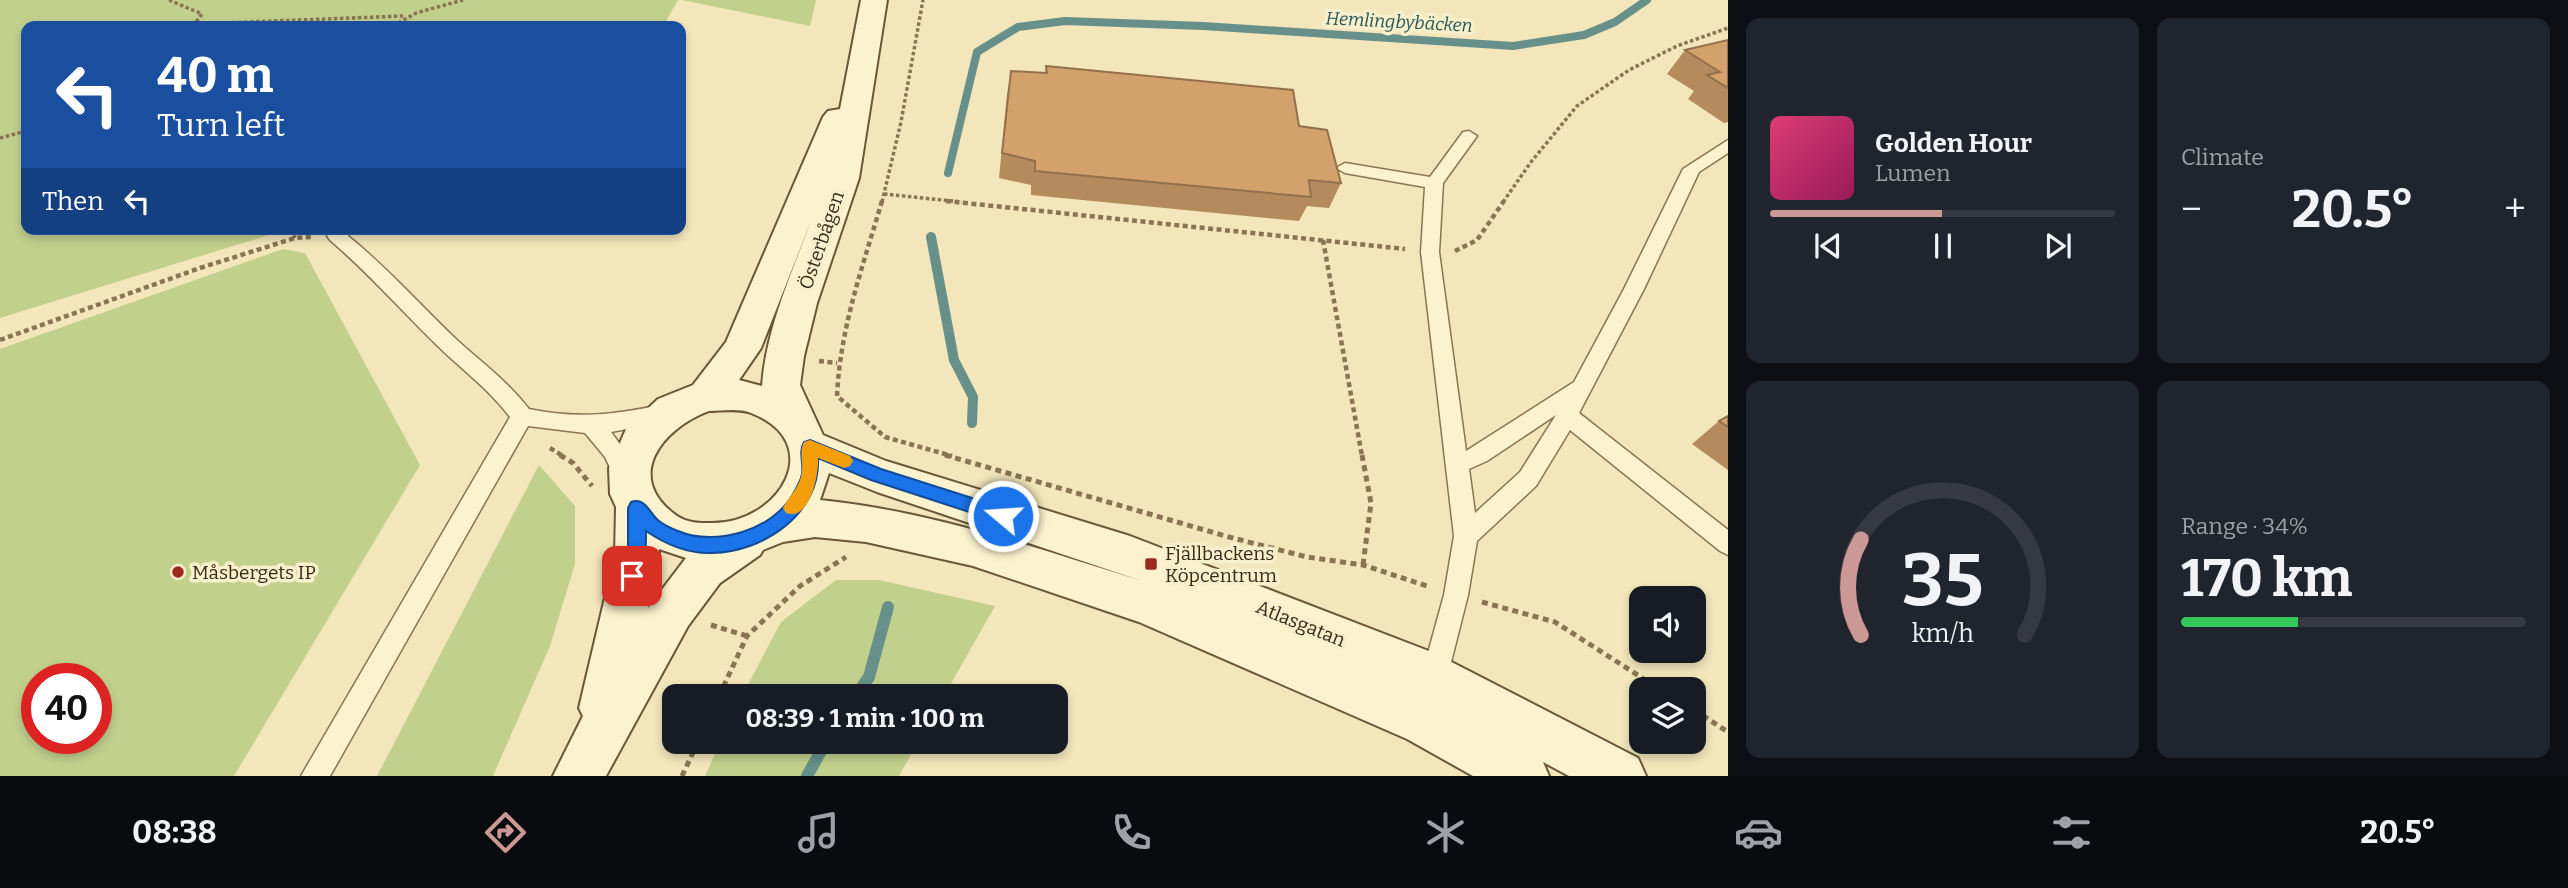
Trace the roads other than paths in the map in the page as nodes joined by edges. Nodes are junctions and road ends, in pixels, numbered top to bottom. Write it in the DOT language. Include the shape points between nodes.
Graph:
graph roads {
  1 [pos="874,0"];
  2 [pos="866,54"];
  3 [pos="1469,136"];
  4 [pos="1728,145"];
  5 [pos="1345,168"];
  6 [pos="1434,183"];
  7 [pos="342,235"];
  8 [pos="1580,388"];
  9 [pos="707,396"];
  10 [pos="669,411"];
  11 [pos="522,416"];
  12 [pos="1567,416"];
  13 [pos="592,426"];
  14 [pos="803,435"];
  15 [pos="1458,464"];
  16 [pos="633,496"];
  17 [pos="762,531"];
  18 [pos="1466,536"];
  19 [pos="1728,544"];
  20 [pos="1434,676"];
  21 [pos="1425,722"];
  22 [pos="588,757"];
  23 [pos="315,776"];
  24 [pos="1523,776"];
  25 [pos="1620,776"];
  1 -- 2 [label="main road, Österbågen"];
  2 -- 9 [label="main road, Österbågen" via="742,348"];
  2 -- 14 [label="main road, Österbågen" via="842,178 785,356 781,385"];
  3 -- 6 [label="lane"];
  4 -- 8 [label="lane" via="1692,169"];
  5 -- 6 [label="lane"];
  6 -- 15 [label="lane" via="1430,253"];
  7 -- 11 [label="lane" via="452,347 499,387"];
  8 -- 12 [label="lane"];
  8 -- 15 [label="lane"];
  9 -- 10 [label="main road"];
  9 -- 14 [label="main road" via="747,396 775,405"];
  10 -- 13 [label="lane"];
  10 -- 16 [label="main road" via="640,439 630,461"];
  11 -- 13 [label="lane"];
  11 -- 23 [label="lane"];
  12 -- 18 [label="lane" via="1528,479"];
  12 -- 19 [label="lane"];
  13 -- 16 [label="lane" via="616,453"];
  14 -- 17 [label="main road" via="811,474 799,500"];
  14 -- 20 [label="main road, Atlasgatan" via="877,475 1130,556"];
  15 -- 18 [label="lane"];
  16 -- 17 [label="main road" via="653,527 678,540 712,545"];
  16 -- 22 [label="main road" via="637,555"];
  17 -- 21 [label="main road" via="815,518 866,523 973,547 1148,604"];
  17 -- 22 [label="main road" via="704,569 672,611"];
  18 -- 20 [label="lane"];
  20 -- 21 [label="lane"];
  20 -- 25 [label="main road, Atlasgatan"];
  21 -- 24 [label="main road"];
}
